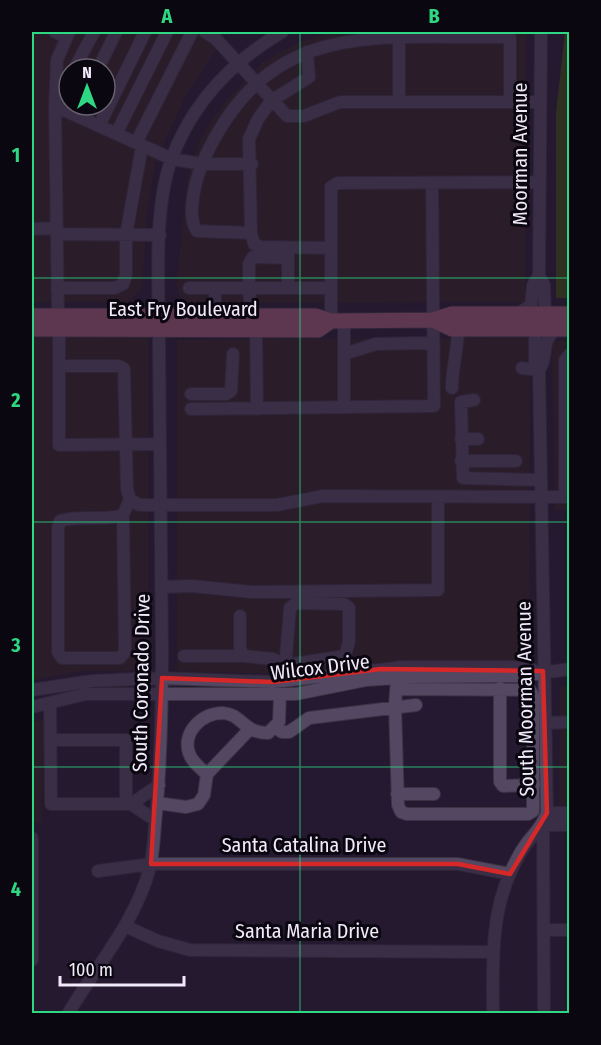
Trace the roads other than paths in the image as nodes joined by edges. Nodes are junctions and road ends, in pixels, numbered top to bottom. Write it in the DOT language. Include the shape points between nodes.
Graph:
graph roads {
  1 [pos="94,32"];
  2 [pos="116,32"];
  3 [pos="145,32"];
  4 [pos="167,32"];
  5 [pos="192,32"];
  6 [pos="282,32"];
  7 [pos="541,32"];
  8 [pos="63,33"];
  9 [pos="212,34"];
  10 [pos="446,35"];
  11 [pos="399,39"];
  12 [pos="307,52"];
  13 [pos="80,57"];
  14 [pos="104,57"];
  15 [pos="236,62"];
  16 [pos="56,83"];
  17 [pos="255,83"];
  18 [pos="271,101"];
  19 [pos="399,102"];
  20 [pos="510,102"];
  21 [pos="539,102"];
  22 [pos="55,106"];
  23 [pos="88,117"];
  24 [pos="99,126"];
  25 [pos="116,134"];
  26 [pos="139,144"];
  27 [pos="172,159"];
  28 [pos="202,164"];
  29 [pos="252,164"];
  30 [pos="538,182"];
  31 [pos="432,183"];
  32 [pos="32,229"];
  33 [pos="56,231"];
  34 [pos="251,233"];
  35 [pos="160,235"];
  36 [pos="126,236"];
  37 [pos="331,248"];
  38 [pos="288,253"];
  39 [pos="539,276"];
  40 [pos="57,288"];
  41 [pos="189,288"];
  42 [pos="215,288"];
  43 [pos="249,288"];
  44 [pos="288,288"];
  45 [pos="331,288"];
  46 [pos="518,314"];
  47 [pos="544,314"];
  48 [pos="570,314"];
  49 [pos="32,316"];
  50 [pos="215,316"];
  51 [pos="433,320"];
  52 [pos="338,321"];
  53 [pos="59,323"];
  54 [pos="159,323"];
  55 [pos="254,323"];
  56 [pos="32,329"];
  57 [pos="458,329"];
  58 [pos="535,329"];
  59 [pos="563,329"];
  60 [pos="434,346"];
  61 [pos="233,354"];
  62 [pos="344,354"];
  63 [pos="570,354"];
  64 [pos="59,366"];
  65 [pos="522,368"];
  66 [pos="539,370"];
  67 [pos="452,388"];
  68 [pos="191,394"];
  69 [pos="474,400"];
  70 [pos="344,406"];
  71 [pos="257,408"];
  72 [pos="191,409"];
  73 [pos="461,439"];
  74 [pos="478,439"];
  75 [pos="160,444"];
  76 [pos="127,445"];
  77 [pos="461,461"];
  78 [pos="516,461"];
  79 [pos="541,480"];
  80 [pos="567,497"];
  81 [pos="438,498"];
  82 [pos="541,498"];
  83 [pos="130,499"];
  84 [pos="161,505"];
  85 [pos="123,515"];
  86 [pos="161,587"];
  87 [pos="240,616"];
  88 [pos="184,656"];
  89 [pos="243,656"];
  90 [pos="284,663"];
  91 [pos="570,669"];
  92 [pos="543,671"];
  93 [pos="162,678"];
  94 [pos="397,678"];
  95 [pos="284,681"];
  96 [pos="500,688"];
  97 [pos="32,690"];
  98 [pos="280,694"];
  99 [pos="162,695"];
  100 [pos="50,703"];
  101 [pos="395,705"];
  102 [pos="416,705"];
  103 [pos="32,707"];
  104 [pos="570,722"];
  105 [pos="548,723"];
  106 [pos="276,728"];
  107 [pos="249,730"];
  108 [pos="50,740"];
  109 [pos="207,774"];
  110 [pos="159,785"];
  111 [pos="534,785"];
  112 [pos="397,794"];
  113 [pos="434,794"];
  114 [pos="157,803"];
  115 [pos="129,804"];
  116 [pos="547,813"];
  117 [pos="570,813"];
  118 [pos="155,820"];
  119 [pos="543,825"];
  120 [pos="570,825"];
  121 [pos="32,838"];
  122 [pos="151,864"];
  123 [pos="98,871"];
  124 [pos="510,874"];
  125 [pos="125,926"];
  126 [pos="544,930"];
  127 [pos="570,930"];
  128 [pos="493,952"];
  129 [pos="32,960"];
  130 [pos="68,1013"];
  131 [pos="494,1014"];
  132 [pos="544,1014"];
  1 -- 13 [label="street"];
  2 -- 14 [label="street"];
  3 -- 24 [label="street"];
  4 -- 25 [label="street"];
  5 -- 26 [label="street"];
  6 -- 15 [label="street, South Coronado Drive"];
  7 -- 21 [label="street, Moorman Avenue"];
  8 -- 16 [label="street"];
  9 -- 15 [label="street"];
  10 -- 11 [label="street"];
  10 -- 20 [label="street" via="510,38"];
  11 -- 12 [label="street" via="363,39"];
  11 -- 19 [label="street"];
  12 -- 17 [label="street" via="283,62"];
  12 -- 18 [label="street" via="309,77"];
  15 -- 17 [label="street"];
  15 -- 27 [label="street, South Coronado Drive" via="200,104"];
  16 -- 22 [label="street"];
  17 -- 18 [label="street"];
  17 -- 28 [label="street" via="219,128"];
  18 -- 19 [label="street" via="287,116 304,116 340,102"];
  18 -- 29 [label="street" via="249,139"];
  19 -- 20 [label="street"];
  20 -- 21 [label="street"];
  21 -- 30 [label="street, Moorman Avenue"];
  22 -- 33 [label="street"];
  23 -- 24 [label="street"];
  24 -- 25 [label="street"];
  25 -- 26 [label="street"];
  26 -- 27 [label="street"];
  26 -- 36 [label="street"];
  27 -- 28 [label="street"];
  27 -- 35 [label="street, South Coronado Drive" via="164,184"];
  28 -- 29 [label="street"];
  28 -- 34 [label="street" via="192,224 197,231"];
  29 -- 34 [label="street"];
  30 -- 31 [label="street"];
  30 -- 39 [label="street, Moorman Avenue"];
  31 -- 37 [label="street" via="338,183 331,187"];
  31 -- 51 [label="street"];
  32 -- 33 [label="street"];
  33 -- 36 [label="street"];
  33 -- 40 [label="street"];
  34 -- 38 [label="street" via="254,244"];
  35 -- 36 [label="street"];
  35 -- 54 [label="street, South Coronado Drive"];
  36 -- 40 [label="street" via="123,284 115,288"];
  37 -- 38 [label="street"];
  37 -- 45 [label="street"];
  38 -- 43 [label="street" via="253,257 249,264"];
  38 -- 44 [label="street"];
  39 -- 46 [label="street, Moorman Avenue" via="533,285 531,305"];
  39 -- 47 [label="street, Moorman Avenue" via="544,285"];
  40 -- 53 [label="street"];
  41 -- 42 [label="street"];
  42 -- 43 [label="street"];
  42 -- 50 [label="street"];
  43 -- 44 [label="street"];
  43 -- 55 [label="street"];
  44 -- 45 [label="street"];
  45 -- 52 [label="street"];
  46 -- 47 [label="main road, East Fry Boulevard"];
  46 -- 51 [label="main road, East Fry Boulevard" via="452,314"];
  47 -- 48 [label="main road, East Fry Boulevard"];
  49 -- 53 [label="main road, East Fry Boulevard"];
  50 -- 54 [label="main road, East Fry Boulevard"];
  50 -- 55 [label="main road, East Fry Boulevard"];
  51 -- 52 [label="main road, East Fry Boulevard"];
  51 -- 57 [label="main road, East Fry Boulevard"];
  51 -- 60 [label="street"];
  52 -- 55 [label="main road, East Fry Boulevard" via="316,316"];
  52 -- 62 [label="street"];
  53 -- 54 [label="main road, East Fry Boulevard"];
  53 -- 56 [label="main road, East Fry Boulevard"];
  53 -- 64 [label="street"];
  54 -- 55 [label="main road, East Fry Boulevard"];
  54 -- 75 [label="street, South Coronado Drive"];
  55 -- 71 [label="street"];
  57 -- 58 [label="main road, East Fry Boulevard"];
  57 -- 67 [label="street"];
  58 -- 59 [label="main road, East Fry Boulevard"];
  58 -- 66 [label="street, South Moorman Avenue" via="535,363"];
  59 -- 66 [label="street, South Moorman Avenue" via="548,336 544,363"];
  60 -- 62 [label="street" via="376,344"];
  60 -- 70 [label="street" via="434,406"];
  61 -- 68 [label="street" via="231,391"];
  62 -- 70 [label="street"];
  63 -- 80 [label="street" via="565,360"];
  64 -- 76 [label="street" via="124,369"];
  64 -- 76 [label="street" via="59,445"];
  65 -- 66 [label="street"];
  66 -- 79 [label="street, South Moorman Avenue"];
  69 -- 73 [label="street" via="461,402"];
  70 -- 71 [label="street"];
  71 -- 72 [label="street"];
  73 -- 74 [label="street"];
  73 -- 77 [label="street"];
  75 -- 76 [label="street"];
  75 -- 84 [label="street, South Coronado Drive"];
  76 -- 83 [label="street"];
  77 -- 78 [label="street"];
  77 -- 79 [label="street" via="461,473 468,479"];
  79 -- 82 [label="street, South Moorman Avenue"];
  80 -- 82 [label="street"];
  81 -- 82 [label="street"];
  81 -- 84 [label="street" via="322,496 277,505"];
  81 -- 86 [label="street" via="438,590 252,592"];
  82 -- 92 [label="street, South Moorman Avenue"];
  83 -- 84 [label="street" via="139,505"];
  83 -- 85 [label="street"];
  84 -- 86 [label="street, South Coronado Drive"];
  85 -- 85 [label="street" via="113,519 60,521 58,652 62,658 120,658 125,652"];
  86 -- 93 [label="street, South Coronado Drive"];
  87 -- 89 [label="street"];
  88 -- 89 [label="street"];
  89 -- 90 [label="street" via="273,658"];
  90 -- 90 [label="street" via="328,661 345,656 349,608 344,604 296,603 290,608"];
  90 -- 95 [label="street"];
  91 -- 92 [label="street, Wilcox Drive"];
  92 -- 94 [label="street, Wilcox Drive" via="512,667"];
  92 -- 105 [label="street, South Moorman Avenue"];
  93 -- 95 [label="street, Wilcox Drive"];
  93 -- 97 [label="street, Wilcox Drive" via="92,681"];
  93 -- 99 [label="street, South Coronado Drive"];
  94 -- 95 [label="street, Wilcox Drive"];
  94 -- 96 [label="street"];
  94 -- 98 [label="street, Wilcox Drive"];
  94 -- 101 [label="street"];
  96 -- 111 [label="street" via="526,688 533,695"];
  96 -- 111 [label="street" via="500,782 503,786"];
  98 -- 99 [label="street, Wilcox Drive"];
  98 -- 106 [label="street"];
  99 -- 100 [label="street, Wilcox Drive" via="86,694"];
  99 -- 110 [label="street, South Coronado Drive"];
  100 -- 103 [label="street, Wilcox Drive"];
  100 -- 108 [label="street"];
  101 -- 102 [label="street"];
  101 -- 106 [label="street" via="309,718 289,732"];
  101 -- 112 [label="street"];
  104 -- 105 [label="street"];
  105 -- 116 [label="street, South Moorman Avenue"];
  106 -- 107 [label="street" via="268,734"];
  107 -- 109 [label="street"];
  107 -- 109 [label="street" via="240,720 224,713 206,717 193,727 189,754"];
  108 -- 115 [label="street" via="126,740"];
  108 -- 115 [label="street" via="51,804"];
  109 -- 114 [label="street" via="204,795 198,804 186,807"];
  110 -- 114 [label="street, South Coronado Drive"];
  110 -- 115 [label="street"];
  111 -- 112 [label="street" via="535,805 528,814 407,814 401,812"];
  112 -- 113 [label="street"];
  114 -- 118 [label="street, South Coronado Drive"];
  115 -- 118 [label="street"];
  116 -- 117 [label="street"];
  116 -- 119 [label="street, South Moorman Avenue"];
  118 -- 122 [label="street, South Coronado Drive"];
  119 -- 120 [label="street"];
  119 -- 124 [label="street, South Moorman Avenue" via="525,846"];
  119 -- 126 [label="street"];
  121 -- 129 [label="street"];
  122 -- 123 [label="street, Santa Catalina Drive"];
  122 -- 124 [label="street, Santa Catalina Drive" via="458,864"];
  122 -- 125 [label="street, South Coronado Drive"];
  124 -- 128 [label="street, South Moorman Avenue" via="499,909"];
  125 -- 128 [label="street, Santa Maria Drive" via="190,950"];
  125 -- 130 [label="street, South Coronado Drive"];
  126 -- 127 [label="street"];
  126 -- 132 [label="street"];
  128 -- 131 [label="street, South Moorman Avenue"];
}
